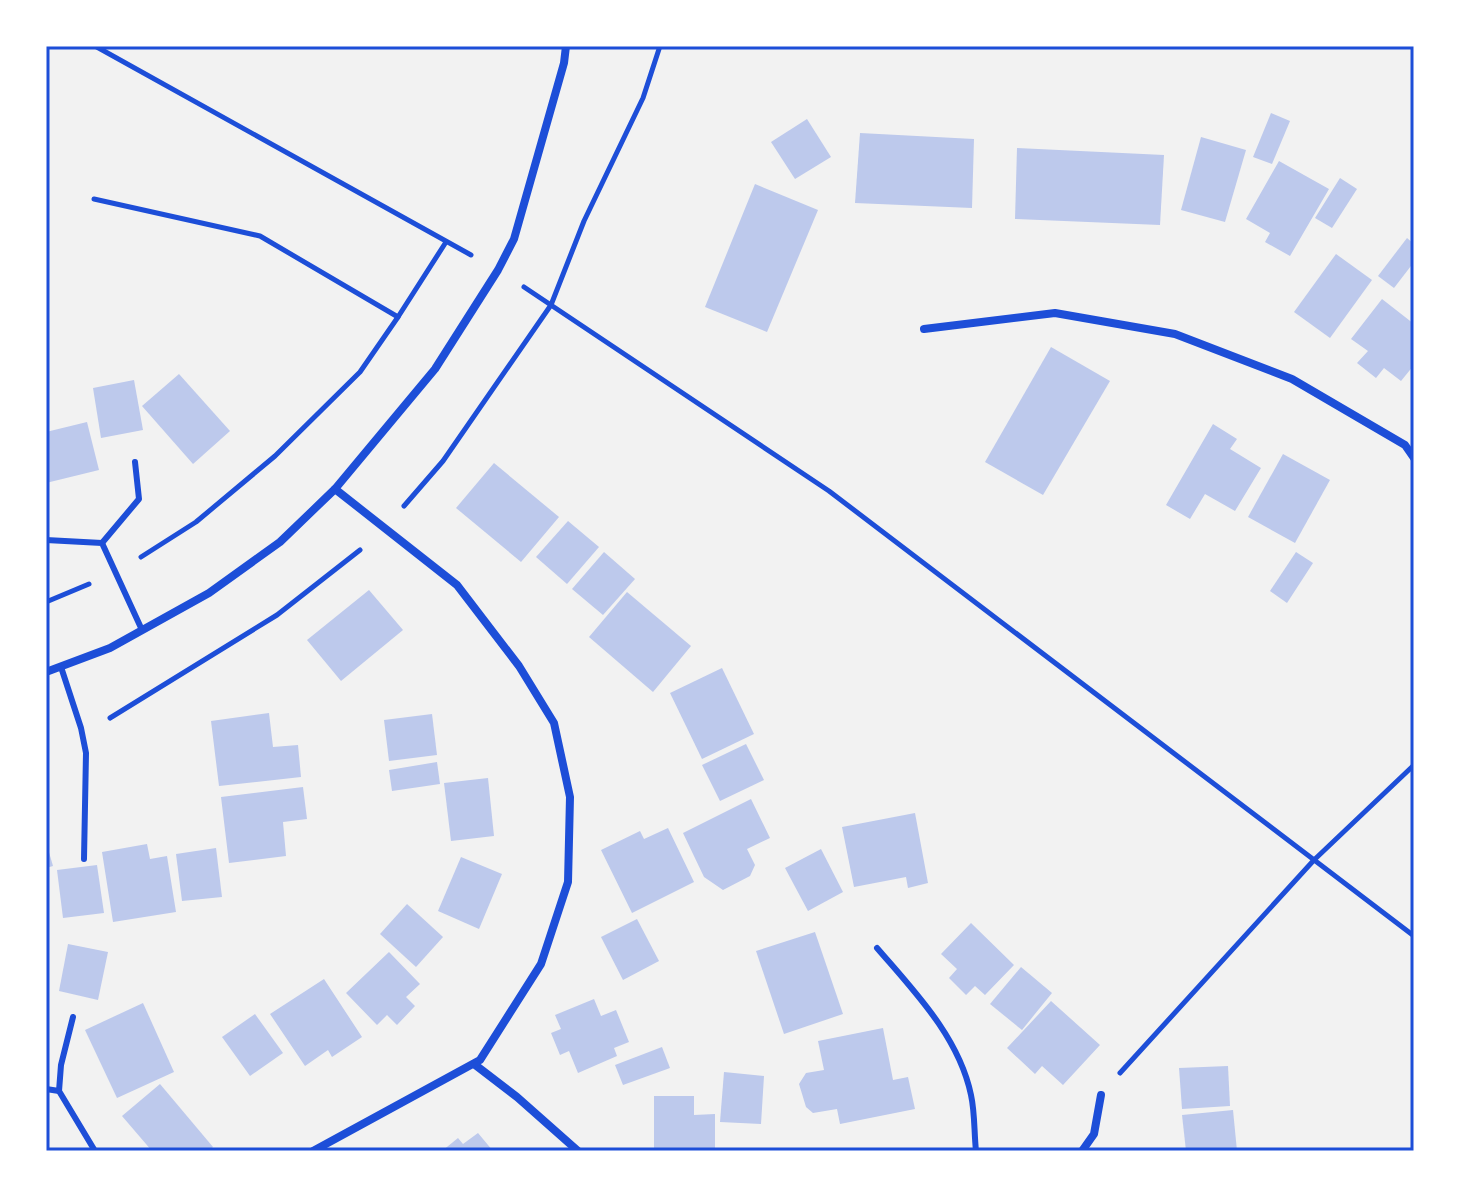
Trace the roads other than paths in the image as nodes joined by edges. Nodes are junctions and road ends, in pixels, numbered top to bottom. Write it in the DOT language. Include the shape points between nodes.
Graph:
graph roads {
  1 [pos="566,46"];
  2 [pos="924,329"];
  3 [pos="1414,435"];
  4 [pos="1405,445"];
  5 [pos="1414,458"];
  6 [pos="135,462"];
  7 [pos="335,489"];
  8 [pos="46,540"];
  9 [pos="102,543"];
  10 [pos="142,630"];
  11 [pos="61,667"];
  12 [pos="46,672"];
  13 [pos="84,859"];
  14 [pos="877,948"];
  15 [pos="73,1017"];
  16 [pos="474,1064"];
  17 [pos="46,1089"];
  18 [pos="59,1091"];
  19 [pos="1101,1095"];
  20 [pos="95,1151"];
  21 [pos="313,1151"];
  22 [pos="578,1151"];
  23 [pos="976,1151"];
  24 [pos="1082,1151"];
  1 -- 7 [label="street" via="514,239 498,270 435,369"];
  2 -- 4 [label="street" via="1055,313 1175,334 1292,379"];
  3 -- 4 [label="street"];
  4 -- 5 [label="street"];
  6 -- 9 [label="lane" via="139,499"];
  7 -- 10 [label="street" via="280,542 209,593"];
  7 -- 16 [label="street" via="457,585 519,666 554,723 570,797 568,882 541,964"];
  8 -- 9 [label="lane"];
  9 -- 10 [label="lane"];
  10 -- 11 [label="street"];
  11 -- 12 [label="street"];
  11 -- 13 [label="lane" via="86,753"];
  14 -- 23 [label="lane" via="954,1047 971,1094"];
  15 -- 18 [label="lane"];
  16 -- 21 [label="street"];
  16 -- 22 [label="street"];
  17 -- 18 [label="lane"];
  18 -- 20 [label="lane"];
  19 -- 24 [label="street" via="1094,1134"];
}
